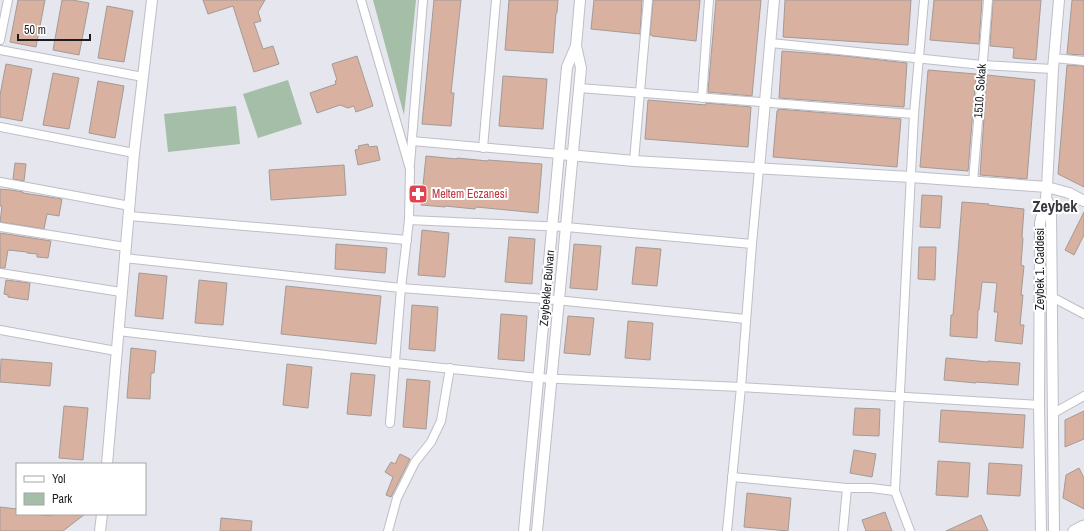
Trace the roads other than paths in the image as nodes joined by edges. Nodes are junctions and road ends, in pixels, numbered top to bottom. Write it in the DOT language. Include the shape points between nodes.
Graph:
graph roads {
  1 [pos="8,0"];
  2 [pos="152,0"];
  3 [pos="360,0"];
  4 [pos="423,0"];
  5 [pos="496,0"];
  6 [pos="580,0"];
  7 [pos="648,0"];
  8 [pos="709,0"];
  9 [pos="774,0"];
  10 [pos="924,0"];
  11 [pos="988,0"];
  12 [pos="1059,0"];
  13 [pos="0,40"];
  14 [pos="771,43"];
  15 [pos="576,46"];
  16 [pos="0,50"];
  17 [pos="1054,58"];
  18 [pos="919,59"];
  19 [pos="1084,61"];
  20 [pos="982,65"];
  21 [pos="1053,69"];
  22 [pos="143,77"];
  23 [pos="579,88"];
  24 [pos="640,92"];
  25 [pos="702,98"];
  26 [pos="766,103"];
  27 [pos="914,114"];
  28 [pos="0,127"];
  29 [pos="412,141"];
  30 [pos="483,148"];
  31 [pos="134,153"];
  32 [pos="559,154"];
  33 [pos="573,155"];
  34 [pos="634,161"];
  35 [pos="410,169"];
  36 [pos="759,169"];
  37 [pos="910,177"];
  38 [pos="0,182"];
  39 [pos="973,182"];
  40 [pos="1047,187"];
  41 [pos="1046,198"];
  42 [pos="1084,201"];
  43 [pos="130,211"];
  44 [pos="409,220"];
  45 [pos="552,226"];
  46 [pos="0,227"];
  47 [pos="566,227"];
  48 [pos="407,240"];
  49 [pos="752,244"];
  50 [pos="125,247"];
  51 [pos="124,258"];
  52 [pos="0,273"];
  53 [pos="401,288"];
  54 [pos="122,292"];
  55 [pos="1052,297"];
  56 [pos="546,299"];
  57 [pos="559,301"];
  58 [pos="1084,314"];
  59 [pos="746,319"];
  60 [pos="0,330"];
  61 [pos="118,331"];
  62 [pos="116,351"];
  63 [pos="395,363"];
  64 [pos="450,368"];
  65 [pos="538,378"];
  66 [pos="552,378"];
  67 [pos="741,387"];
  68 [pos="1084,396"];
  69 [pos="900,397"];
  70 [pos="1039,405"];
  71 [pos="1052,414"];
  72 [pos="390,423"];
  73 [pos="107,463"];
  74 [pos="732,477"];
  75 [pos="847,488"];
  76 [pos="895,491"];
  77 [pos="102,515"];
  78 [pos="1084,526"];
  79 [pos="100,531"];
  80 [pos="388,531"];
  81 [pos="527,531"];
  82 [pos="537,531"];
  83 [pos="727,531"];
  84 [pos="843,531"];
  85 [pos="910,531"];
  86 [pos="1040,531"];
  87 [pos="1054,531"];
  88 [pos="1074,531"];
  1 -- 13 [label="street"];
  2 -- 22 [label="street"];
  3 -- 35 [label="street"];
  4 -- 29 [label="street"];
  5 -- 30 [label="street"];
  6 -- 15 [label="street, Zeybekler Bulvarı"];
  7 -- 24 [label="street"];
  8 -- 25 [label="street"];
  9 -- 14 [label="street"];
  10 -- 18 [label="street"];
  11 -- 20 [label="street, 1510. Sokak"];
  12 -- 17 [label="street"];
  14 -- 18 [label="street"];
  14 -- 26 [label="street"];
  15 -- 23 [label="street, Zeybekler Bulvarı" via="581,68"];
  15 -- 32 [label="street, Zeybekler Bulvarı" via="567,66"];
  16 -- 22 [label="street"];
  17 -- 19 [label="street"];
  17 -- 21 [label="street"];
  18 -- 20 [label="street"];
  18 -- 27 [label="street"];
  20 -- 21 [label="street"];
  20 -- 39 [label="street, 1510. Sokak"];
  21 -- 40 [label="street"];
  22 -- 31 [label="street"];
  23 -- 24 [label="street"];
  23 -- 33 [label="street, Zeybekler Bulvarı"];
  24 -- 25 [label="street"];
  24 -- 34 [label="street"];
  25 -- 26 [label="street"];
  26 -- 27 [label="street"];
  26 -- 36 [label="street"];
  27 -- 37 [label="street"];
  28 -- 31 [label="street"];
  29 -- 30 [label="street"];
  29 -- 35 [label="street"];
  30 -- 32 [label="street"];
  31 -- 43 [label="street"];
  32 -- 33 [label="street"];
  32 -- 45 [label="street, Zeybekler Bulvarı"];
  33 -- 34 [label="street"];
  33 -- 47 [label="street, Zeybekler Bulvarı"];
  34 -- 36 [label="street"];
  35 -- 44 [label="street"];
  36 -- 37 [label="street"];
  36 -- 49 [label="street"];
  37 -- 39 [label="street"];
  37 -- 69 [label="street"];
  38 -- 43 [label="street"];
  39 -- 40 [label="street"];
  40 -- 41 [label="street"];
  40 -- 42 [label="street" via="1069,193"];
  41 -- 55 [label="street, Zeybek 1. Caddesi" via="1051,209"];
  41 -- 70 [label="street, Zeybek 1. Caddesi" via="1040,223"];
  43 -- 48 [label="street"];
  43 -- 50 [label="street"];
  44 -- 45 [label="street"];
  44 -- 48 [label="street"];
  45 -- 47 [label="street"];
  45 -- 56 [label="street, Zeybekler Bulvarı"];
  46 -- 50 [label="street"];
  47 -- 49 [label="street"];
  47 -- 57 [label="street, Zeybekler Bulvarı"];
  48 -- 53 [label="street"];
  49 -- 59 [label="street"];
  50 -- 51 [label="street"];
  51 -- 53 [label="street"];
  51 -- 54 [label="street"];
  52 -- 54 [label="street"];
  53 -- 56 [label="street"];
  53 -- 63 [label="street"];
  54 -- 61 [label="street"];
  55 -- 58 [label="street"];
  55 -- 71 [label="street, Zeybek 1. Caddesi"];
  56 -- 57 [label="street"];
  56 -- 65 [label="street, Zeybekler Bulvarı"];
  57 -- 59 [label="street"];
  57 -- 66 [label="street, Zeybekler Bulvarı"];
  59 -- 67 [label="street"];
  60 -- 62 [label="street"];
  61 -- 62 [label="street"];
  61 -- 63 [label="street"];
  62 -- 73 [label="street"];
  63 -- 64 [label="street"];
  63 -- 72 [label="street"];
  64 -- 65 [label="street"];
  64 -- 80 [label="street" via="441,421 431,442 415,462 397,498"];
  65 -- 66 [label="street"];
  65 -- 81 [label="street, Zeybekler Bulvarı"];
  66 -- 67 [label="street"];
  66 -- 82 [label="street, Zeybekler Bulvarı"];
  67 -- 69 [label="street"];
  67 -- 74 [label="street"];
  68 -- 71 [label="street"];
  69 -- 70 [label="street"];
  69 -- 76 [label="street"];
  70 -- 86 [label="street, Zeybek 1. Caddesi"];
  71 -- 87 [label="street, Zeybek 1. Caddesi"];
  74 -- 75 [label="street"];
  74 -- 83 [label="street"];
  75 -- 76 [label="street"];
  75 -- 84 [label="street"];
  76 -- 85 [label="street"];
  77 -- 79 [label="street"];
  78 -- 88 [label="main road"];
}
